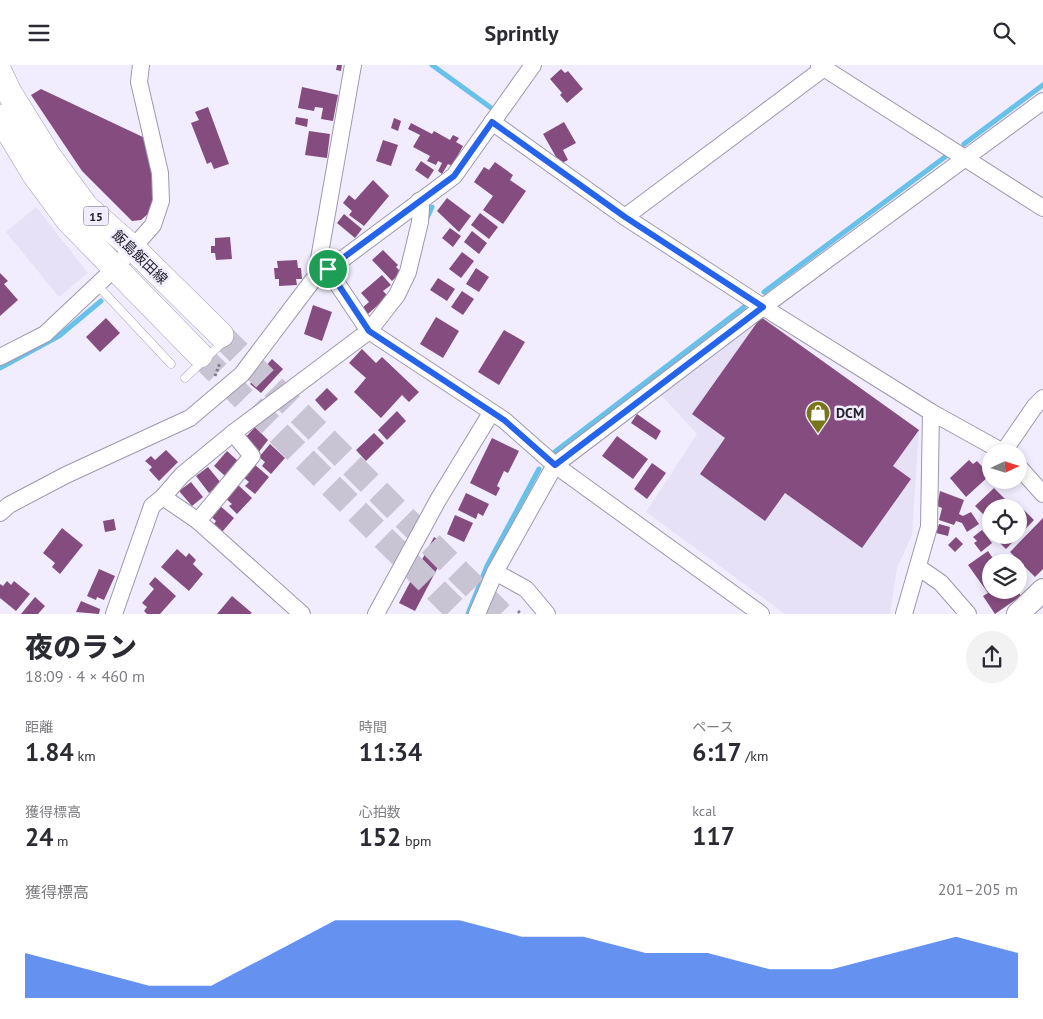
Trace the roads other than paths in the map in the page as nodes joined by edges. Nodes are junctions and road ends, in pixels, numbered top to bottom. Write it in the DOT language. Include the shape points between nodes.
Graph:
graph roads {
  1 [pos="141,65"];
  2 [pos="353,65"];
  3 [pos="533,65"];
  4 [pos="821,67"];
  5 [pos="0,73"];
  6 [pos="1043,101"];
  7 [pos="0,117"];
  8 [pos="492,122"];
  9 [pos="966,158"];
  10 [pos="419,201"];
  11 [pos="1043,208"];
  12 [pos="625,217"];
  13 [pos="133,248"];
  14 [pos="322,273"];
  15 [pos="106,277"];
  16 [pos="763,307"];
  17 [pos="369,331"];
  18 [pos="221,339"];
  19 [pos="200,355"];
  20 [pos="0,357"];
  21 [pos="171,364"];
  22 [pos="185,378"];
  23 [pos="1043,398"];
  24 [pos="931,412"];
  25 [pos="491,413"];
  26 [pos="233,433"];
  27 [pos="990,444"];
  28 [pos="1010,444"];
  29 [pos="555,465"];
  30 [pos="1028,477"];
  31 [pos="1043,494"];
  32 [pos="163,497"];
  33 [pos="0,513"];
  34 [pos="198,521"];
  35 [pos="918,567"];
  36 [pos="495,572"];
  37 [pos="1043,590"];
  38 [pos="114,614"];
  39 [pos="302,614"];
  40 [pos="376,614"];
  41 [pos="477,614"];
  42 [pos="547,614"];
  43 [pos="761,614"];
  44 [pos="904,614"];
  45 [pos="968,614"];
  46 [pos="1018,614"];
  1 -- 13 [label="street" via="139,82 160,173 161,201 153,225"];
  2 -- 14 [label="street"];
  3 -- 8 [label="street"];
  4 -- 9 [label="street"];
  4 -- 12 [label="street"];
  5 -- 13 [label="main road, 飯島飯田線 / 15" via="50,158 86,207"];
  6 -- 9 [label="street"];
  7 -- 15 [label="main road, 飯島飯田線 / 15" via="35,175"];
  8 -- 10 [label="street" via="454,176"];
  8 -- 12 [label="street"];
  9 -- 11 [label="street"];
  9 -- 16 [label="street"];
  10 -- 14 [label="street"];
  10 -- 17 [label="street" via="420,222 408,272 397,295"];
  12 -- 16 [label="street"];
  13 -- 15 [label="street"];
  13 -- 18 [label="main road, 飯島飯田線 / 15"];
  14 -- 17 [label="street"];
  14 -- 33 [label="street" via="242,374 190,418 66,475"];
  15 -- 19 [label="main road, 飯島飯田線 / 15"];
  15 -- 20 [label="street" via="45,333"];
  15 -- 21 [label="lane"];
  16 -- 24 [label="street"];
  16 -- 29 [label="street"];
  17 -- 25 [label="street"];
  17 -- 26 [label="street"];
  18 -- 22 [label="lane"];
  23 -- 28 [label="street"];
  24 -- 27 [label="street"];
  24 -- 35 [label="street" via="929,527"];
  25 -- 29 [label="street" via="504,420"];
  25 -- 40 [label="street" via="438,500"];
  26 -- 32 [label="street" via="182,475"];
  26 -- 34 [label="street" via="252,455"];
  29 -- 36 [label="street"];
  29 -- 43 [label="street"];
  30 -- 31 [label="street"];
  32 -- 34 [label="street"];
  32 -- 38 [label="street" via="152,506"];
  34 -- 39 [label="street"];
  35 -- 44 [label="street"];
  35 -- 45 [label="street" via="941,583"];
  36 -- 41 [label="street"];
  36 -- 42 [label="street" via="526,589"];
  37 -- 46 [label="street"];
}
